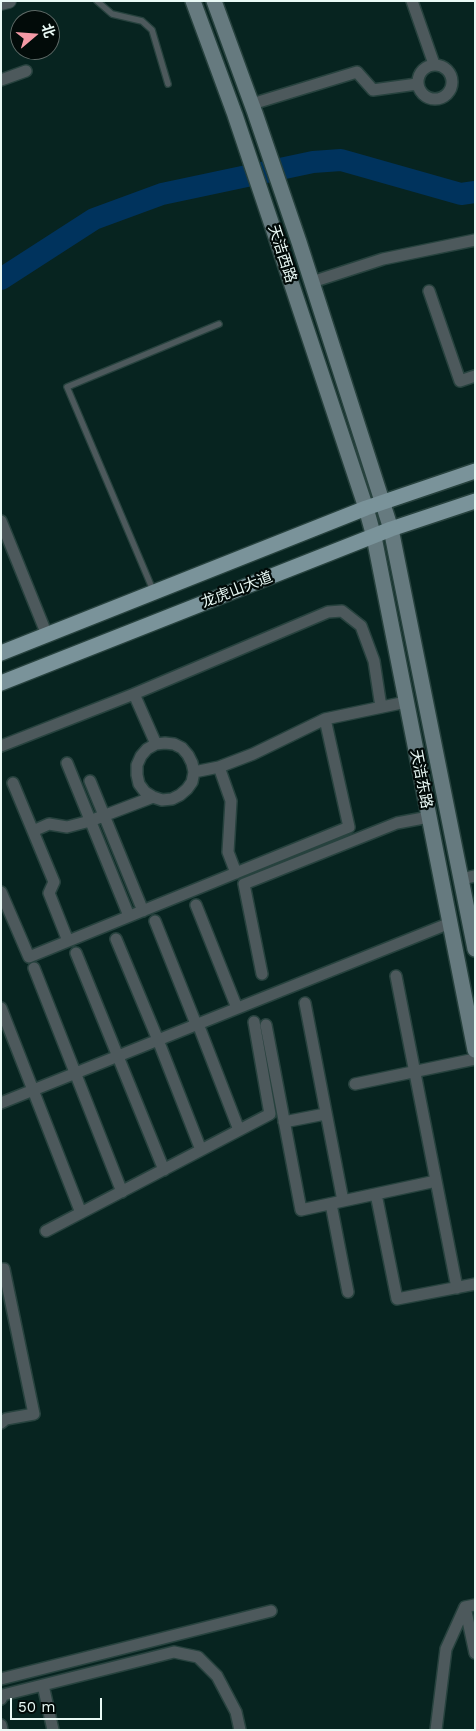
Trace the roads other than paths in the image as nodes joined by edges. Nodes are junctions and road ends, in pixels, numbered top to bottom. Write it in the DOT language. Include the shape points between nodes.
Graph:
graph roads {
  1 [pos="10,1"];
  2 [pos="98,1"];
  3 [pos="193,1"];
  4 [pos="214,1"];
  5 [pos="412,1"];
  6 [pos="1,4"];
  7 [pos="434,64"];
  8 [pos="26,71"];
  9 [pos="1,80"];
  10 [pos="168,84"];
  11 [pos="417,84"];
  12 [pos="253,108"];
  13 [pos="475,240"];
  14 [pos="312,282"];
  15 [pos="430,291"];
  16 [pos="219,324"];
  17 [pos="475,376"];
  18 [pos="475,471"];
  19 [pos="475,500"];
  20 [pos="383,502"];
  21 [pos="366,508"];
  22 [pos="1,520"];
  23 [pos="391,529"];
  24 [pos="374,537"];
  25 [pos="154,592"];
  26 [pos="47,635"];
  27 [pos="1,653"];
  28 [pos="1,683"];
  29 [pos="134,694"];
  30 [pos="406,702"];
  31 [pos="381,707"];
  32 [pos="325,719"];
  33 [pos="156,744"];
  34 [pos="1,746"];
  35 [pos="67,763"];
  36 [pos="218,767"];
  37 [pos="194,772"];
  38 [pos="90,781"];
  39 [pos="13,783"];
  40 [pos="153,797"];
  41 [pos="104,816"];
  42 [pos="429,818"];
  43 [pos="90,822"];
  44 [pos="33,831"];
  45 [pos="236,873"];
  46 [pos="468,878"];
  47 [pos="1,892"];
  48 [pos="196,905"];
  49 [pos="470,905"];
  50 [pos="143,910"];
  51 [pos="129,916"];
  52 [pos="155,921"];
  53 [pos="450,923"];
  54 [pos="116,939"];
  55 [pos="68,941"];
  56 [pos="475,949"];
  57 [pos="76,953"];
  58 [pos="34,968"];
  59 [pos="262,974"];
  60 [pos="396,976"];
  61 [pos="305,1003"];
  62 [pos="1,1008"];
  63 [pos="237,1008"];
  64 [pos="254,1022"];
  65 [pos="197,1024"];
  66 [pos="266,1025"];
  67 [pos="158,1040"];
  68 [pos="475,1050"];
  69 [pos="119,1055"];
  70 [pos="475,1059"];
  71 [pos="415,1072"];
  72 [pos="75,1073"];
  73 [pos="355,1084"];
  74 [pos="33,1090"];
  75 [pos="1,1102"];
  76 [pos="325,1114"];
  77 [pos="284,1122"];
  78 [pos="239,1130"];
  79 [pos="201,1150"];
  80 [pos="164,1170"];
  81 [pos="436,1181"];
  82 [pos="122,1192"];
  83 [pos="376,1194"];
  84 [pos="337,1203"];
  85 [pos="81,1213"];
  86 [pos="46,1231"];
  87 [pos="1,1270"];
  88 [pos="475,1284"];
  89 [pos="457,1288"];
  90 [pos="348,1292"];
  91 [pos="1,1423"];
  92 [pos="470,1606"];
  93 [pos="271,1611"];
  94 [pos="475,1653"];
  95 [pos="1,1679"];
  96 [pos="43,1685"];
  97 [pos="1,1699"];
  98 [pos="1,1725"];
  99 [pos="2,1730"];
  100 [pos="53,1730"];
  101 [pos="240,1730"];
  102 [pos="436,1730"];
  1 -- 6 [label="street"];
  2 -- 10 [label="lane" via="112,14 142,21 152,30"];
  3 -- 21 [label="main road, 天洁西路" via="235,115"];
  4 -- 12 [label="main road"];
  5 -- 7 [label="street"];
  7 -- 11 [label="street" via="425,68"];
  7 -- 11 [label="street" via="446,68 452,78 452,88 446,96 428,99"];
  8 -- 9 [label="street"];
  11 -- 12 [label="street" via="373,90 357,72"];
  12 -- 14 [label="main road, 天洁西路"];
  13 -- 14 [label="street" via="383,259"];
  14 -- 20 [label="main road, 天洁西路"];
  15 -- 17 [label="street" via="460,381"];
  16 -- 25 [label="lane" via="67,387"];
  18 -- 20 [label="main road, 龙虎山大道"];
  19 -- 23 [label="main road, 龙虎山大道"];
  20 -- 21 [label="main road, 龙虎山大道"];
  20 -- 23 [label="main road, 天洁东路"];
  21 -- 24 [label="main road, 天洁东路"];
  21 -- 25 [label="main road, 龙虎山大道"];
  22 -- 26 [label="street"];
  23 -- 24 [label="main road, 龙虎山大道"];
  23 -- 46 [label="main road, 天洁东路"];
  24 -- 28 [label="main road, 龙虎山大道"];
  24 -- 30 [label="main road, 天洁东路"];
  25 -- 26 [label="main road, 龙虎山大道"];
  26 -- 27 [label="main road, 龙虎山大道"];
  29 -- 31 [label="street" via="328,612 342,611 360,626 374,661"];
  29 -- 33 [label="street"];
  29 -- 34 [label="street"];
  30 -- 31 [label="street"];
  30 -- 42 [label="main road, 天洁东路"];
  31 -- 32 [label="street"];
  32 -- 36 [label="street"];
  32 -- 45 [label="street" via="349,827"];
  33 -- 37 [label="street" via="174,744 182,748"];
  33 -- 40 [label="street" via="147,749 137,765 140,784"];
  35 -- 43 [label="street"];
  36 -- 37 [label="street"];
  36 -- 45 [label="street" via="231,801 228,852"];
  37 -- 40 [label="street" via="192,782 180,796 162,800"];
  38 -- 41 [label="street"];
  39 -- 44 [label="street"];
  40 -- 41 [label="street"];
  41 -- 43 [label="street"];
  41 -- 50 [label="street"];
  42 -- 53 [label="main road, 天洁东路"];
  42 -- 59 [label="street" via="397,823 244,884"];
  43 -- 44 [label="street" via="67,827 49,824"];
  43 -- 51 [label="street"];
  44 -- 55 [label="street" via="54,882 49,893"];
  45 -- 50 [label="street"];
  46 -- 49 [label="main road, 天洁东路"];
  47 -- 55 [label="street" via="29,957"];
  48 -- 63 [label="street"];
  49 -- 56 [label="main road, 天洁东路"];
  50 -- 51 [label="street"];
  51 -- 55 [label="street"];
  52 -- 65 [label="street"];
  53 -- 63 [label="street"];
  53 -- 68 [label="main road, 天洁东路"];
  54 -- 67 [label="street"];
  57 -- 69 [label="street"];
  58 -- 72 [label="street"];
  60 -- 71 [label="street"];
  61 -- 76 [label="street"];
  62 -- 74 [label="street"];
  63 -- 65 [label="street"];
  64 -- 78 [label="street" via="270,1114"];
  65 -- 67 [label="street"];
  65 -- 78 [label="street"];
  66 -- 77 [label="street"];
  67 -- 69 [label="street"];
  67 -- 79 [label="street"];
  69 -- 72 [label="street"];
  69 -- 80 [label="street"];
  70 -- 71 [label="street"];
  71 -- 73 [label="street"];
  71 -- 81 [label="street"];
  72 -- 74 [label="street"];
  72 -- 82 [label="street"];
  74 -- 75 [label="street"];
  74 -- 85 [label="street"];
  76 -- 77 [label="street"];
  76 -- 84 [label="street"];
  77 -- 84 [label="street" via="302,1210"];
  78 -- 79 [label="street"];
  79 -- 80 [label="street"];
  80 -- 82 [label="street"];
  81 -- 83 [label="street"];
  81 -- 89 [label="street"];
  82 -- 85 [label="street"];
  83 -- 84 [label="street"];
  83 -- 89 [label="street" via="396,1299"];
  84 -- 90 [label="street"];
  85 -- 86 [label="street"];
  87 -- 91 [label="street" via="4,1269 34,1414 6,1419"];
  88 -- 89 [label="street"];
  92 -- 94 [label="street"];
  92 -- 102 [label="street" via="446,1649"];
  93 -- 95 [label="street"];
  96 -- 97 [label="street"];
  96 -- 100 [label="street"];
  96 -- 101 [label="street" via="174,1652 198,1657 217,1676 236,1712"];
  98 -- 99 [label="street"];
}
